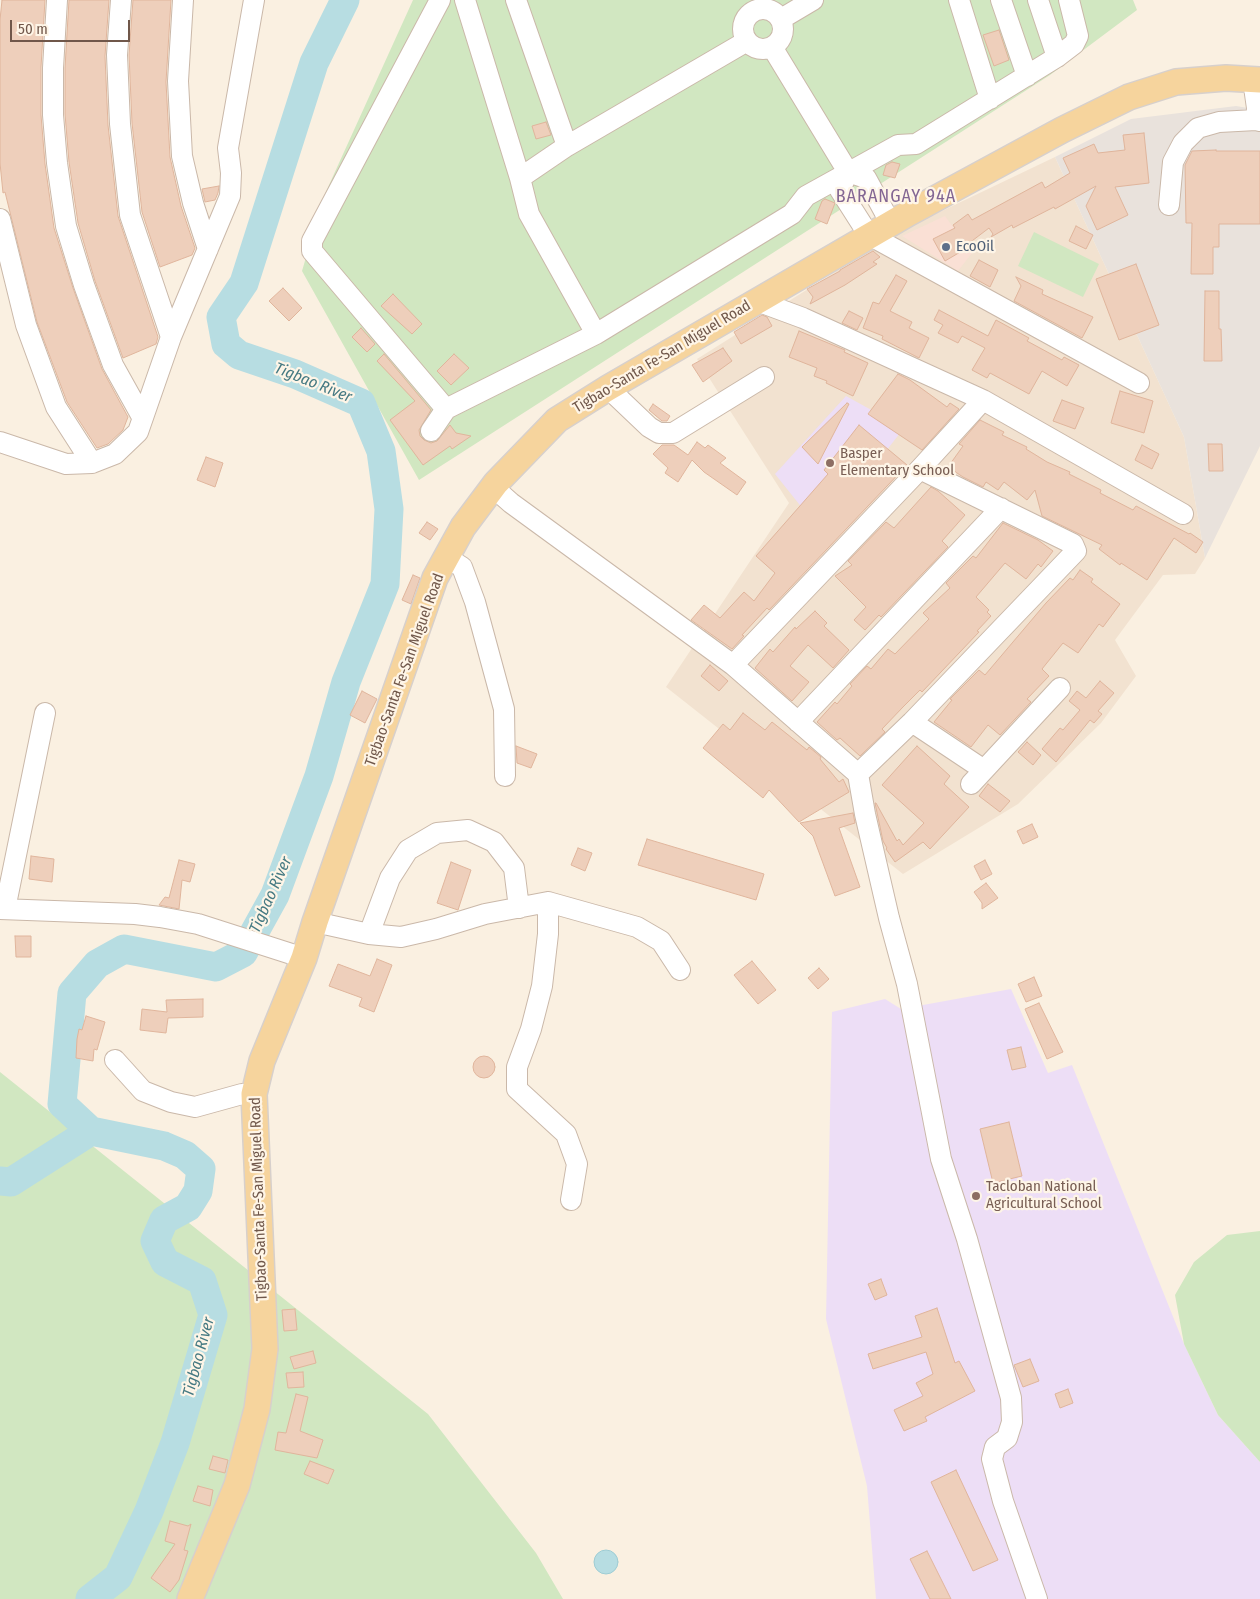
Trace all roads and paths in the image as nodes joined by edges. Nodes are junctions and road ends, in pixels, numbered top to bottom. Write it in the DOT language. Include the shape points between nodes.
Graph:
graph roads {
  1 [pos="57,0"];
  2 [pos="121,0"];
  3 [pos="183,0"];
  4 [pos="254,0"];
  5 [pos="440,0"];
  6 [pos="465,0"];
  7 [pos="516,0"];
  8 [pos="813,0"];
  9 [pos="959,0"];
  10 [pos="1001,0"];
  11 [pos="1038,0"];
  12 [pos="1069,0"];
  13 [pos="753,5"];
  14 [pos="781,19"];
  15 [pos="747,41"];
  16 [pos="772,47"];
  17 [pos="1057,56"];
  18 [pos="1026,76"];
  19 [pos="1256,80"];
  20 [pos="990,99"];
  21 [pos="1258,120"];
  22 [pos="566,146"];
  23 [pos="848,172"];
  24 [pos="520,178"];
  25 [pos="1169,205"];
  26 [pos="0,219"];
  27 [pos="877,232"];
  28 [pos="208,249"];
  29 [pos="757,300"];
  30 [pos="596,334"];
  31 [pos="171,338"];
  32 [pos="764,377"];
  33 [pos="1139,383"];
  34 [pos="608,388"];
  35 [pos="983,400"];
  36 [pos="446,409"];
  37 [pos="142,416"];
  38 [pos="0,424"];
  39 [pos="431,431"];
  40 [pos="6,444"];
  41 [pos="92,463"];
  42 [pos="920,469"];
  43 [pos="493,487"];
  44 [pos="1001,508"];
  45 [pos="1183,514"];
  46 [pos="446,558"];
  47 [pos="733,665"];
  48 [pos="1060,688"];
  49 [pos="45,714"];
  50 [pos="798,722"];
  51 [pos="912,722"];
  52 [pos="858,774"];
  53 [pos="505,776"];
  54 [pos="548,902"];
  55 [pos="519,908"];
  56 [pos="2,909"];
  57 [pos="315,922"];
  58 [pos="369,934"];
  59 [pos="294,956"];
  60 [pos="680,970"];
  61 [pos="115,1060"];
  62 [pos="254,1094"];
  63 [pos="571,1200"];
  64 [pos="190,1599"];
  65 [pos="1037,1599"];
  1 -- 37 [label="street" via="53,115 66,226 113,365"];
  2 -- 31 [label="street" via="117,54 120,124 130,215"];
  3 -- 28 [label="street" via="178,82 182,156"];
  4 -- 28 [label="street" via="228,148 230,196"];
  5 -- 36 [label="street" via="312,241 312,251"];
  6 -- 24 [label="street"];
  7 -- 22 [label="street"];
  8 -- 14 [label="street"];
  9 -- 20 [label="street"];
  10 -- 18 [label="street"];
  11 -- 17 [label="street"];
  12 -- 17 [label="street" via="1078,36 1074,44"];
  13 -- 14 [label="street" via="773,11"];
  13 -- 15 [label="street" via="744,20 743,34"];
  14 -- 16 [label="street" via="781,37"];
  15 -- 16 [label="street" via="759,49"];
  15 -- 22 [label="street"];
  16 -- 23 [label="street"];
  17 -- 18 [label="street"];
  18 -- 20 [label="street"];
  19 -- 21 [label="street"];
  19 -- 27 [label="main road, Tigbao-Santa Fe-San Miguel Road" via="1226,78 1176,82 1129,97 1062,130"];
  20 -- 23 [label="street" via="916,144 898,145"];
  21 -- 25 [label="street" via="1219,122 1198,128 1183,143 1173,162"];
  22 -- 24 [label="street"];
  23 -- 27 [label="street" via="866,178"];
  23 -- 27 [label="street" via="840,190"];
  23 -- 30 [label="street" via="806,196 792,214"];
  24 -- 30 [label="street" via="529,214"];
  26 -- 41 [label="street" via="26,325 56,407"];
  27 -- 29 [label="main road, Tigbao-Santa Fe-San Miguel Road"];
  27 -- 33 [label="street"];
  28 -- 31 [label="street"];
  29 -- 34 [label="main road, Tigbao-Santa Fe-San Miguel Road"];
  29 -- 35 [label="street"];
  30 -- 36 [label="street"];
  31 -- 37 [label="street"];
  32 -- 34 [label="street" via="674,433 659,433 649,427"];
  34 -- 43 [label="main road, Tigbao-Santa Fe-San Miguel Road" via="557,420"];
  35 -- 42 [label="street"];
  35 -- 45 [label="street"];
  36 -- 39 [label="street"];
  37 -- 41 [label="street" via="138,432 115,454"];
  38 -- 40 [label="street"];
  40 -- 41 [label="street" via="66,464"];
  42 -- 44 [label="street"];
  42 -- 47 [label="street"];
  43 -- 46 [label="main road, Tigbao-Santa Fe-San Miguel Road" via="462,527"];
  43 -- 47 [label="street"];
  44 -- 50 [label="street"];
  44 -- 51 [label="street" via="1073,544 1076,551"];
  46 -- 53 [label="street" via="462,566 504,709"];
  46 -- 57 [label="main road, Tigbao-Santa Fe-San Miguel Road" via="436,578"];
  47 -- 50 [label="street"];
  48 -- 51 [label="street" via="978,777"];
  49 -- 56 [label="street"];
  50 -- 52 [label="street"];
  51 -- 52 [label="street"];
  52 -- 65 [label="street" via="889,918 907,984 941,1159 1011,1398 1012,1422 1007,1438 995,1447 992,1459"];
  54 -- 55 [label="street"];
  54 -- 60 [label="street" via="638,927 660,941"];
  54 -- 63 [label="street" via="542,986 517,1067 517,1088 566,1134 577,1164"];
  55 -- 58 [label="street" via="401,937"];
  55 -- 58 [label="street" via="514,868 494,842 468,830 437,833 408,850 390,878"];
  56 -- 59 [label="street" via="135,914 198,924"];
  57 -- 58 [label="street"];
  57 -- 59 [label="main road, Tigbao-Santa Fe-San Miguel Road"];
  59 -- 62 [label="main road, Tigbao-Santa Fe-San Miguel Road"];
  61 -- 62 [label="street" via="143,1090 171,1102 195,1107 242,1094"];
  62 -- 64 [label="main road, Tigbao-Santa Fe-San Miguel Road" via="264,1349 257,1409 237,1485"];
}
